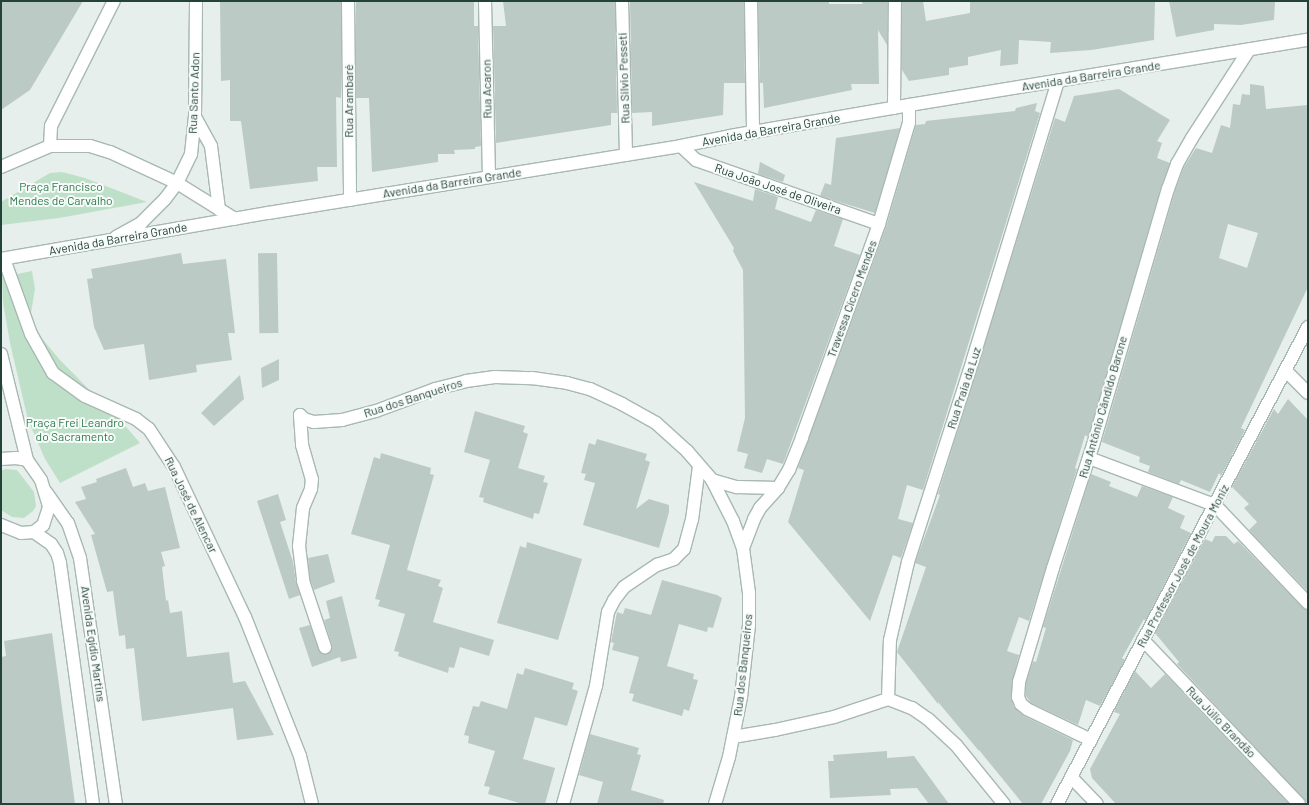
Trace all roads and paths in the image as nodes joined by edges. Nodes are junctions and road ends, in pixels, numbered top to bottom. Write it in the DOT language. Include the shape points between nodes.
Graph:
graph roads {
  1 [pos="114,1"];
  2 [pos="196,1"];
  3 [pos="348,1"];
  4 [pos="485,1"];
  5 [pos="622,1"];
  6 [pos="751,1"];
  7 [pos="894,1"];
  8 [pos="1308,40"];
  9 [pos="1249,50"];
  10 [pos="1058,81"];
  11 [pos="909,106"];
  12 [pos="894,108"];
  13 [pos="195,116"];
  14 [pos="753,132"];
  15 [pos="50,146"];
  16 [pos="681,146"];
  17 [pos="626,155"];
  18 [pos="1,167"];
  19 [pos="489,177"];
  20 [pos="177,183"];
  21 [pos="350,200"];
  22 [pos="220,209"];
  23 [pos="235,219"];
  24 [pos="879,224"];
  25 [pos="110,241"];
  26 [pos="2,261"];
  27 [pos="1308,326"];
  28 [pos="1,354"];
  29 [pos="1286,371"];
  30 [pos="1308,394"];
  31 [pos="1089,458"];
  32 [pos="1,460"];
  33 [pos="27,460"];
  34 [pos="699,466"];
  35 [pos="712,480"];
  36 [pos="778,488"];
  37 [pos="46,492"];
  38 [pos="1215,505"];
  39 [pos="1,525"];
  40 [pos="34,532"];
  41 [pos="743,548"];
  42 [pos="1308,603"];
  43 [pos="1143,640"];
  44 [pos="325,647"];
  45 [pos="888,699"];
  46 [pos="733,737"];
  47 [pos="1091,740"];
  48 [pos="1071,777"];
  49 [pos="93,804"];
  50 [pos="116,804"];
  51 [pos="312,804"];
  52 [pos="563,804"];
  53 [pos="715,804"];
  54 [pos="1004,804"];
  55 [pos="1057,804"];
  56 [pos="1096,804"];
  57 [pos="1299,804"];
  1 -- 15 [label="street" via="51,126"];
  2 -- 13 [label="street, Rua Santo Adon"];
  3 -- 21 [label="street, Rua Arambaré"];
  4 -- 19 [label="street, Rua Acaron"];
  5 -- 17 [label="street, Rua Silvio Pesseti"];
  6 -- 14 [label="street"];
  7 -- 12 [label="street"];
  8 -- 9 [label="street, Avenida da Barreira Grande"];
  9 -- 10 [label="street, Avenida da Barreira Grande"];
  9 -- 31 [label="street, Rua Antônio Cândido Barone" via="1177,164 1147,257"];
  10 -- 11 [label="street, Avenida da Barreira Grande"];
  10 -- 45 [label="street, Rua Praia da Luz" via="976,352 908,562 890,640"];
  11 -- 12 [label="street, Avenida da Barreira Grande"];
  11 -- 24 [label="street, Travessa Cícero Mendes" via="909,123"];
  12 -- 14 [label="street, Avenida da Barreira Grande"];
  13 -- 20 [label="street, Rua Santo Adon" via="191,154"];
  13 -- 22 [label="street" via="211,146"];
  14 -- 16 [label="street, Avenida da Barreira Grande"];
  15 -- 18 [label="street"];
  15 -- 20 [label="street" via="90,146 110,152"];
  16 -- 17 [label="street, Avenida da Barreira Grande"];
  16 -- 24 [label="street, Rua João José de Oliveira" via="696,160"];
  17 -- 19 [label="street, Avenida da Barreira Grande"];
  19 -- 21 [label="street, Avenida da Barreira Grande"];
  20 -- 22 [label="street"];
  20 -- 25 [label="street, Rua Santo Adon" via="141,223"];
  21 -- 23 [label="street, Avenida da Barreira Grande"];
  22 -- 23 [label="street"];
  23 -- 25 [label="street, Avenida da Barreira Grande"];
  24 -- 36 [label="street, Travessa Cícero Mendes" via="802,437 789,470"];
  25 -- 26 [label="street, Avenida da Barreira Grande"];
  26 -- 51 [label="street, Rua José de Alencar" via="31,334 53,373 85,396 136,419 149,429 174,467 245,617 300,756"];
  27 -- 29 [label="street, Rua Professor José de Moura Moniz"];
  28 -- 33 [label="street"];
  29 -- 30 [label="street"];
  29 -- 38 [label="street, Rua Professor José de Moura Moniz"];
  31 -- 38 [label="street"];
  31 -- 47 [label="street, Rua Antônio Cândido Barone" via="1019,682 1018,697 1027,709"];
  32 -- 33 [label="street"];
  33 -- 37 [label="street" via="42,480"];
  34 -- 35 [label="street, Rua dos Banqueiros"];
  34 -- 44 [label="street, Rua dos Banqueiros" via="687,451 656,423 622,404 590,389 532,378 495,377 466,381 342,420 314,422 300,416 302,445 312,479 303,508 299,546 303,581"];
  34 -- 52 [label="street" via="692,520 684,549 674,559 657,566 624,587 608,612 596,686"];
  35 -- 36 [label="street" via="737,487"];
  35 -- 41 [label="street, Rua dos Banqueiros" via="724,501"];
  36 -- 41 [label="street, Travessa Cícero Mendes" via="754,518"];
  37 -- 40 [label="street" via="49,507 47,517 43,525"];
  37 -- 50 [label="street, Avenida Egídio Martins" via="68,523 80,558"];
  38 -- 42 [label="street"];
  38 -- 43 [label="street, Rua Professor José de Moura Moniz"];
  39 -- 40 [label="street" via="21,533"];
  40 -- 49 [label="street, Avenida Egídio Martins" via="52,544 60,563"];
  41 -- 46 [label="street, Rua dos Banqueiros" via="749,593 749,624 741,697"];
  43 -- 47 [label="street, Rua Professor José de Moura Moniz"];
  43 -- 57 [label="street, Rua Júlio Brandão"];
  45 -- 46 [label="street" via="834,717"];
  45 -- 54 [label="street" via="912,708 956,744"];
  46 -- 53 [label="street, Rua dos Banqueiros"];
  47 -- 48 [label="street, Rua Professor José de Moura Moniz"];
  48 -- 55 [label="street, Rua Professor José de Moura Moniz"];
  48 -- 56 [label="street"];
}
